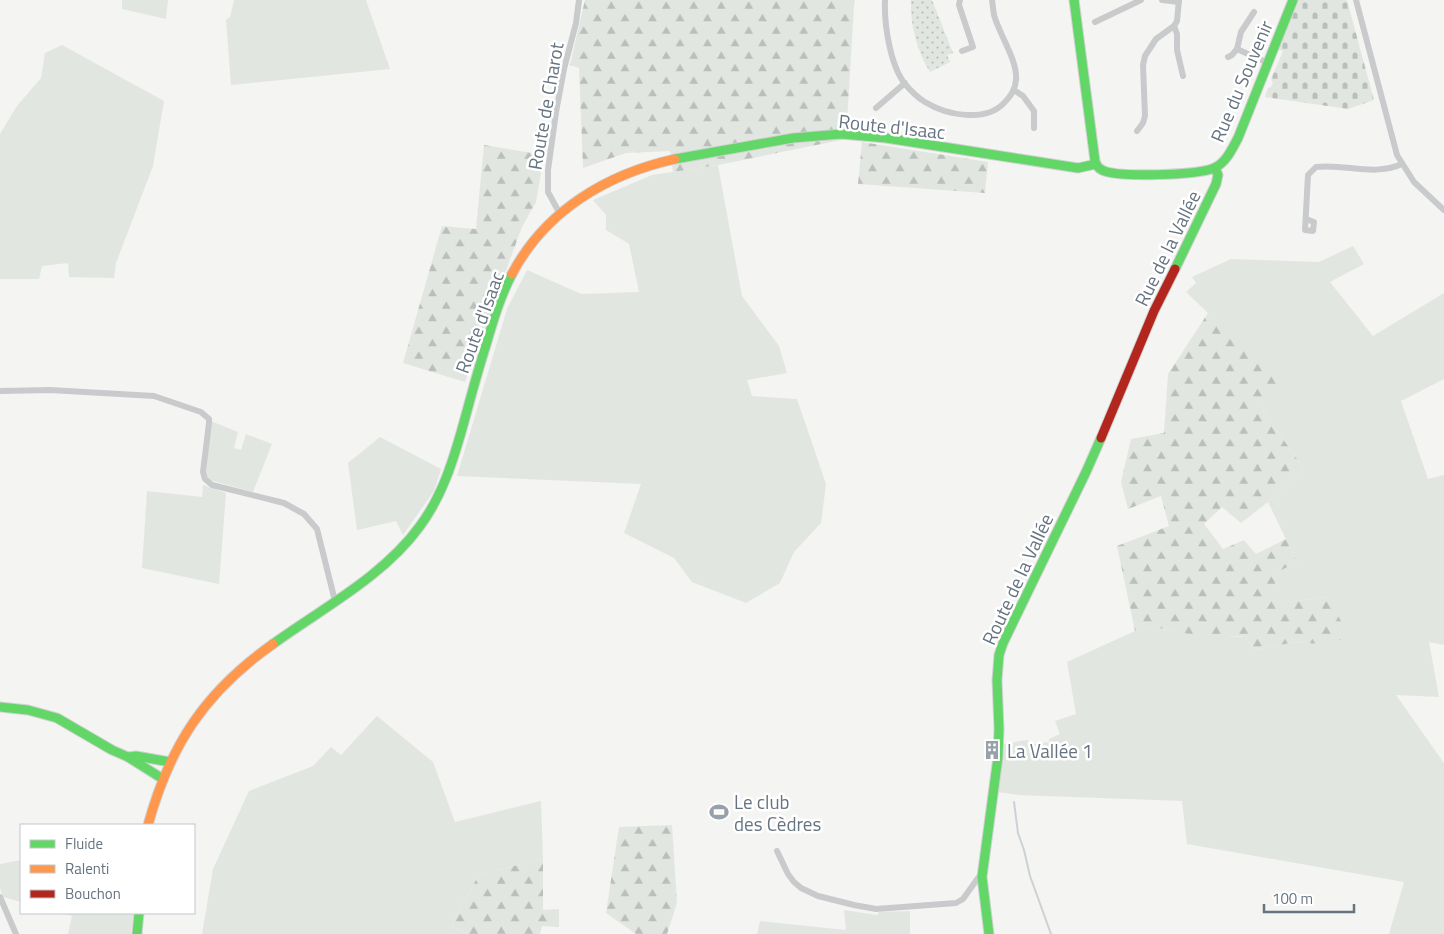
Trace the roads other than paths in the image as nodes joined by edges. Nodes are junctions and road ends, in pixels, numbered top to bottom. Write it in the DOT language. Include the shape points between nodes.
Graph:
graph roads {
  1 [pos="579,0"];
  2 [pos="885,0"];
  3 [pos="960,0"];
  4 [pos="992,0"];
  5 [pos="1074,0"];
  6 [pos="1141,0"];
  7 [pos="1162,0"];
  8 [pos="1293,0"];
  9 [pos="1356,0"];
  10 [pos="1179,1"];
  11 [pos="1254,12"];
  12 [pos="1095,22"];
  13 [pos="1174,26"];
  14 [pos="1237,49"];
  15 [pos="962,51"];
  16 [pos="1228,57"];
  17 [pos="1268,63"];
  18 [pos="1183,76"];
  19 [pos="905,83"];
  20 [pos="1014,90"];
  21 [pos="876,108"];
  22 [pos="1034,128"];
  23 [pos="1137,131"];
  24 [pos="1096,164"];
  25 [pos="1402,164"];
  26 [pos="1215,168"];
  27 [pos="1444,210"];
  28 [pos="560,214"];
  29 [pos="1306,219"];
  30 [pos="1141,341"];
  31 [pos="0,391"];
  32 [pos="335,601"];
  33 [pos="0,707"];
  34 [pos="128,757"];
  35 [pos="170,762"];
  36 [pos="163,779"];
  37 [pos="148,824"];
  38 [pos="777,851"];
  39 [pos="982,877"];
  40 [pos="0,897"];
  41 [pos="139,914"];
  42 [pos="16,934"];
  43 [pos="137,934"];
  44 [pos="989,934"];
  1 -- 28 [label="street, Route de Charot" via="556,112 548,170 548,192"];
  2 -- 19 [label="street" via="888,40"];
  3 -- 15 [label="street" via="973,47"];
  4 -- 20 [label="street" via="994,15 1014,65"];
  5 -- 24 [label="street"];
  6 -- 12 [label="street"];
  7 -- 10 [label="street"];
  8 -- 17 [label="street, Rue du Souvenir"];
  9 -- 25 [label="street" via="1394,147"];
  10 -- 13 [label="street"];
  11 -- 14 [label="street" via="1241,32"];
  13 -- 18 [label="street"];
  13 -- 23 [label="street" via="1156,39 1145,56 1145,116"];
  14 -- 16 [label="street"];
  14 -- 17 [label="street"];
  17 -- 26 [label="street, Rue du Souvenir" via="1235,143"];
  19 -- 20 [label="street" via="925,102 965,115 992,111 1001,106"];
  19 -- 21 [label="street"];
  20 -- 22 [label="street" via="1024,96 1034,111"];
  24 -- 26 [label="street, Rue du Souvenir" via="1103,171 1136,174 1185,174"];
  24 -- 28 [label="street, Route d'Isaac" via="1078,168 858,135 814,136 646,167 591,191"];
  25 -- 27 [label="street" via="1408,175"];
  25 -- 29 [label="street" via="1382,170 1316,167 1308,175"];
  26 -- 30 [label="street, Rue de la Vallée" via="1218,179"];
  28 -- 32 [label="street, Route d'Isaac" via="524,256 500,300 450,468 433,506 397,553"];
  30 -- 39 [label="street, Route de la Vallée" via="1086,472 999,653 996,673 998,758"];
  31 -- 32 [label="street" via="50,390 154,396 201,412 210,423 203,472 205,479 212,485 284,503 304,514 317,529"];
  32 -- 35 [label="street, Route d'Isaac" via="251,660 222,686 190,726"];
  33 -- 34 [label="street" via="51,716"];
  34 -- 35 [label="street"];
  34 -- 36 [label="street"];
  35 -- 36 [label="street, Route d'Isaac"];
  36 -- 37 [label="street, Route d'Isaac"];
  38 -- 39 [label="street" via="788,874 802,888 818,896 876,909 956,903 964,899"];
  39 -- 44 [label="street, Route de la Vallée"];
  40 -- 42 [label="street"];
  41 -- 43 [label="street"];
}
